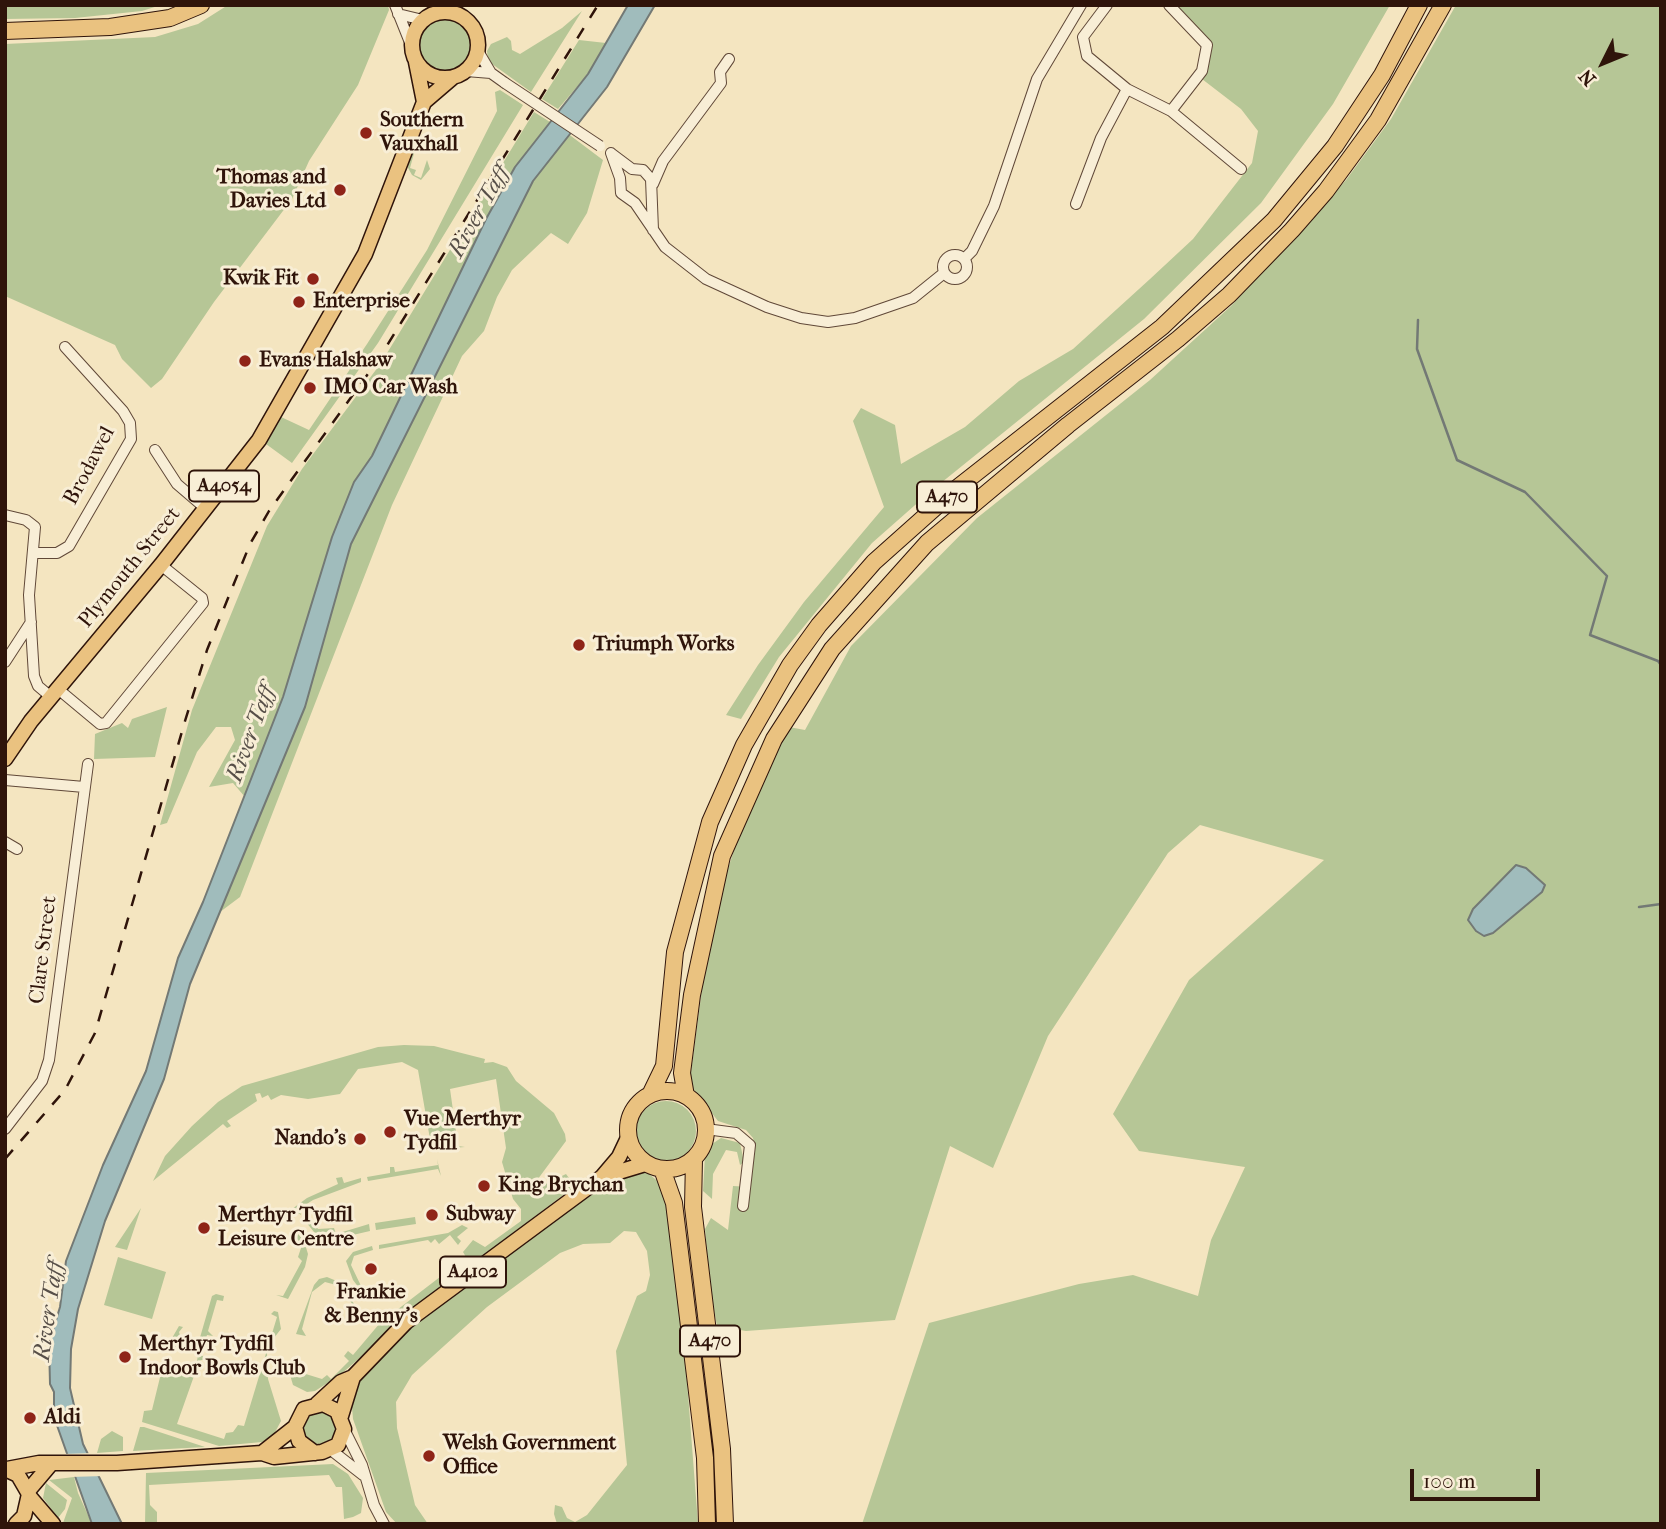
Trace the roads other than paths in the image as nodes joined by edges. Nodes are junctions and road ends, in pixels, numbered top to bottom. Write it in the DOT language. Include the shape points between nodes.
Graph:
graph roads {
  1 [pos="201,5"];
  2 [pos="446,5"];
  3 [pos="1081,5"];
  4 [pos="1107,5"];
  5 [pos="1169,5"];
  6 [pos="1419,5"];
  7 [pos="1443,5"];
  8 [pos="396,10"];
  9 [pos="466,13"];
  10 [pos="428,17"];
  11 [pos="5,31"];
  12 [pos="478,51"];
  13 [pos="414,55"];
  14 [pos="729,59"];
  15 [pos="466,71"];
  16 [pos="491,73"];
  17 [pos="452,78"];
  18 [pos="1128,89"];
  19 [pos="424,102"];
  20 [pos="1171,111"];
  21 [pos="611,153"];
  22 [pos="663,161"];
  23 [pos="635,169"];
  24 [pos="1241,169"];
  25 [pos="620,178"];
  26 [pos="652,187"];
  27 [pos="635,203"];
  28 [pos="1076,204"];
  29 [pos="653,230"];
  30 [pos="964,258"];
  31 [pos="944,274"];
  32 [pos="65,347"];
  33 [pos="155,450"];
  34 [pos="205,508"];
  35 [pos="5,515"];
  36 [pos="35,553"];
  37 [pos="162,565"];
  38 [pos="32,622"];
  39 [pos="5,662"];
  40 [pos="54,693"];
  41 [pos="5,760"];
  42 [pos="88,764"];
  43 [pos="5,780"];
  44 [pos="84,787"];
  45 [pos="5,842"];
  46 [pos="17,849"];
  47 [pos="650,1095"];
  48 [pos="686,1096"];
  49 [pos="5,1129"];
  50 [pos="706,1129"];
  51 [pos="628,1138"];
  52 [pos="694,1159"];
  53 [pos="645,1164"];
  54 [pos="662,1169"];
  55 [pos="602,1177"];
  56 [pos="743,1206"];
  57 [pos="353,1377"];
  58 [pos="317,1404"];
  59 [pos="342,1423"];
  60 [pos="295,1427"];
  61 [pos="331,1450"];
  62 [pos="262,1453"];
  63 [pos="314,1453"];
  64 [pos="57,1465"];
  65 [pos="6,1469"];
  66 [pos="363,1475"];
  67 [pos="29,1493"];
  68 [pos="16,1524"];
  69 [pos="53,1524"];
  70 [pos="384,1524"];
  71 [pos="707,1524"];
  72 [pos="725,1524"];
  1 -- 11 [label="highway" via="170,18 110,27"];
  2 -- 10 [label="main road"];
  3 -- 30 [label="street" via="1037,79 994,206"];
  4 -- 18 [label="street" via="1082,41 1098,68"];
  5 -- 20 [label="street" via="1207,45 1202,71"];
  6 -- 47 [label="highway, A470" via="1382,75 1335,146 1274,220 1162,327 967,480 874,562 790,665 744,745 710,822 675,952 664,1066"];
  7 -- 48 [label="highway, A470" via="1378,120 1293,230 1237,288 1178,339 936,535 832,649 774,739 722,856 692,995 682,1073"];
  8 -- 10 [label="street"];
  8 -- 13 [label="street"];
  9 -- 10 [label="main road"];
  9 -- 12 [label="main road" via="477,35"];
  10 -- 13 [label="main road" via="416,30"];
  12 -- 15 [label="main road"];
  12 -- 16 [label="street"];
  13 -- 17 [label="main road" via="430,74"];
  13 -- 19 [label="main road"];
  14 -- 22 [label="street" via="720,72 721,83"];
  15 -- 16 [label="street"];
  15 -- 17 [label="main road"];
  16 -- 21 [label="street, bridge"];
  17 -- 19 [label="main road, A4054"];
  18 -- 20 [label="street"];
  18 -- 28 [label="street" via="1101,138"];
  19 -- 34 [label="main road, Plymouth Street / A4054" via="365,254 271,421"];
  20 -- 24 [label="street"];
  21 -- 23 [label="street"];
  21 -- 25 [label="street"];
  22 -- 23 [label="street"];
  22 -- 26 [label="street"];
  23 -- 25 [label="street"];
  23 -- 26 [label="street" via="648,174"];
  25 -- 27 [label="street" via="621,194"];
  26 -- 27 [label="street" via="646,199"];
  26 -- 29 [label="street"];
  27 -- 29 [label="street"];
  29 -- 31 [label="street" via="675,256 706,278 800,318 828,322 881,312 913,298"];
  30 -- 31 [label="street" via="948,256 942,265"];
  30 -- 31 [label="street" via="967,270 962,277 951,279"];
  32 -- 36 [label="street, Brodawel" via="123,411 131,439 69,546 57,553"];
  33 -- 34 [label="street" via="177,484"];
  34 -- 37 [label="main road, Plymouth Street / A4054"];
  35 -- 36 [label="street" via="33,524"];
  36 -- 38 [label="street" via="29,594"];
  37 -- 40 [label="main road, Plymouth Street / A4054"];
  37 -- 40 [label="street" via="204,603 107,723 100,724"];
  38 -- 39 [label="street"];
  38 -- 40 [label="street" via="35,681"];
  40 -- 41 [label="main road, Plymouth Street / A4054"];
  42 -- 44 [label="street, Clare Street"];
  43 -- 44 [label="street"];
  44 -- 49 [label="street, Clare Street" via="49,1060 42,1080"];
  45 -- 46 [label="street"];
  47 -- 48 [label="highway" via="674,1091"];
  47 -- 51 [label="highway" via="632,1111"];
  48 -- 50 [label="highway" via="700,1109"];
  50 -- 52 [label="highway"];
  50 -- 56 [label="street" via="736,1133 750,1145"];
  51 -- 53 [label="highway"];
  51 -- 55 [label="main road, A4102"];
  52 -- 54 [label="highway" via="682,1167"];
  52 -- 72 [label="highway, A470" via="693,1207 722,1449"];
  53 -- 54 [label="highway"];
  53 -- 55 [label="main road, A4102"];
  54 -- 71 [label="highway, A470" via="674,1203 705,1458"];
  55 -- 57 [label="main road, A4102" via="407,1322"];
  57 -- 58 [label="main road, A4102"];
  57 -- 59 [label="main road, A4102"];
  58 -- 59 [label="main road" via="332,1407"];
  58 -- 60 [label="main road" via="304,1409"];
  59 -- 61 [label="main road" via="338,1445"];
  59 -- 66 [label="street"];
  60 -- 62 [label="main road"];
  60 -- 63 [label="main road" via="299,1441"];
  61 -- 63 [label="main road"];
  61 -- 66 [label="street"];
  62 -- 63 [label="main road" via="274,1457"];
  62 -- 64 [label="main road"];
  64 -- 65 [label="main road"];
  64 -- 67 [label="main road"];
  65 -- 67 [label="main road" via="18,1475"];
  66 -- 70 [label="street"];
  67 -- 68 [label="main road" via="24,1516"];
  67 -- 69 [label="main road"];
}
